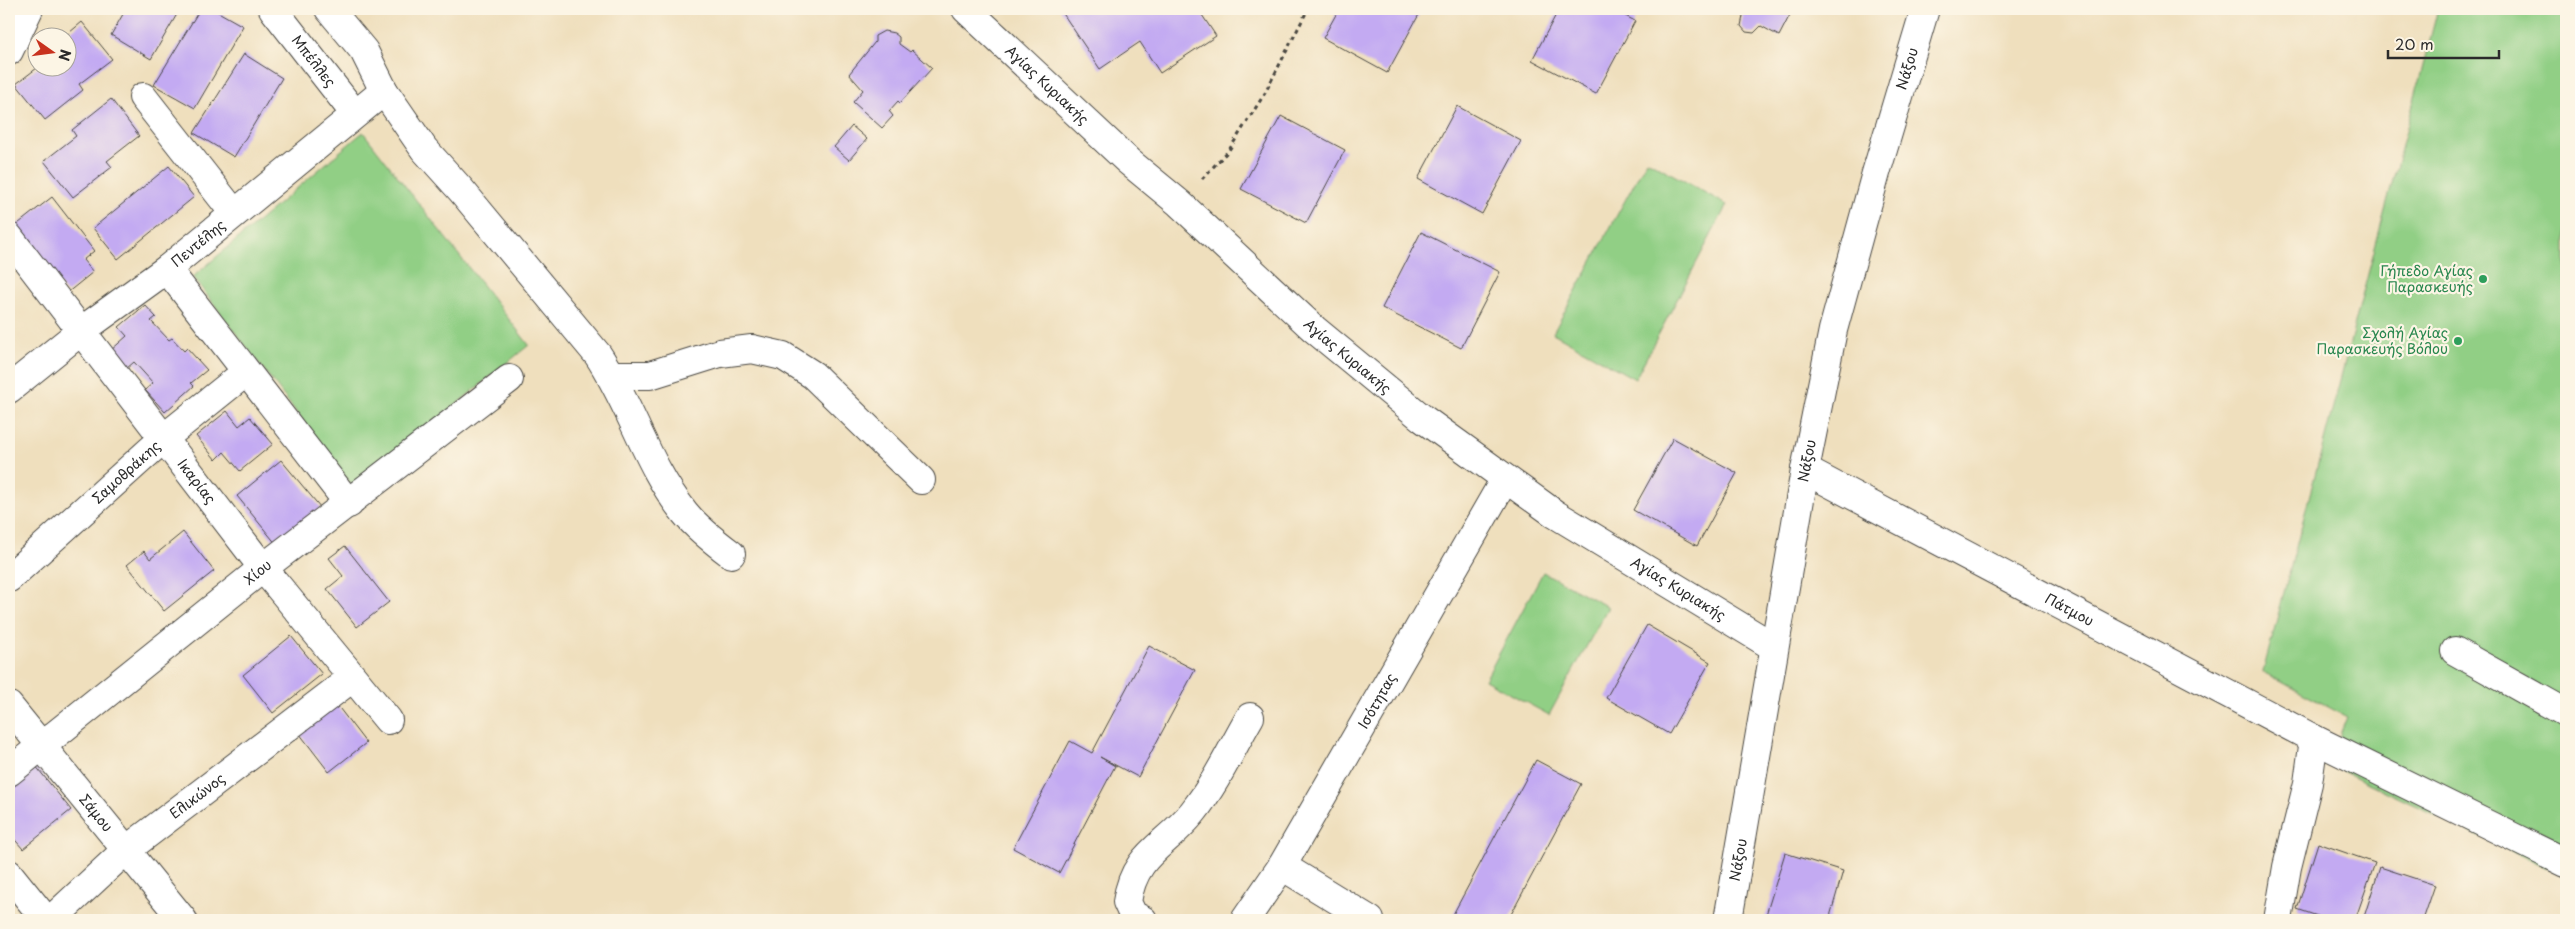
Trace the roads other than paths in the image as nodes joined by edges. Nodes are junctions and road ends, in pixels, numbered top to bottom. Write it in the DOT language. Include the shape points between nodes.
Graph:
graph roads {
  1 [pos="29,9"];
  2 [pos="272,9"];
  3 [pos="329,9"];
  4 [pos="966,9"];
  5 [pos="1925,9"];
  6 [pos="9,51"];
  7 [pos="384,91"];
  8 [pos="143,97"];
  9 [pos="355,114"];
  10 [pos="234,213"];
  11 [pos="9,237"];
  12 [pos="167,269"];
  13 [pos="81,331"];
  14 [pos="246,372"];
  15 [pos="611,375"];
  16 [pos="510,379"];
  17 [pos="9,389"];
  18 [pos="164,438"];
  19 [pos="1805,470"];
  20 [pos="1505,479"];
  21 [pos="921,480"];
  22 [pos="349,504"];
  23 [pos="731,554"];
  24 [pos="264,568"];
  25 [pos="9,578"];
  26 [pos="1774,647"];
  27 [pos="2454,651"];
  28 [pos="352,678"];
  29 [pos="9,706"];
  30 [pos="2566,713"];
  31 [pos="1250,717"];
  32 [pos="388,720"];
  33 [pos="2324,744"];
  34 [pos="41,745"];
  35 [pos="9,772"];
  36 [pos="125,851"];
  37 [pos="2566,863"];
  38 [pos="1282,866"];
  39 [pos="9,874"];
  40 [pos="46,920"];
  41 [pos="51,920"];
  42 [pos="183,920"];
  43 [pos="1143,920"];
  44 [pos="1245,920"];
  45 [pos="1370,920"];
  46 [pos="1728,920"];
  47 [pos="2278,920"];
  1 -- 6 [label="street"];
  2 -- 9 [label="street, Μπέλλες"];
  3 -- 7 [label="street" via="364,51"];
  4 -- 20 [label="street, Αγίας Κυριακής" via="1314,329 1422,418"];
  5 -- 19 [label="street, Νάξου" via="1833,330"];
  7 -- 9 [label="street, Πεντέλης"];
  7 -- 15 [label="street" via="424,149 587,341"];
  8 -- 10 [label="street"];
  9 -- 10 [label="street, Πεντέλης"];
  10 -- 12 [label="street, Πεντέλης"];
  11 -- 13 [label="street, Ικαρίας"];
  12 -- 13 [label="street, Πεντέλης"];
  12 -- 14 [label="street"];
  13 -- 17 [label="street, Πεντέλης"];
  13 -- 18 [label="street, Ικαρίας"];
  14 -- 18 [label="street, Σαμοθράκης"];
  14 -- 22 [label="street"];
  15 -- 21 [label="street" via="657,373 733,350 768,351 783,356 813,375"];
  15 -- 23 [label="street" via="676,501 694,523"];
  16 -- 22 [label="street, Χίου"];
  18 -- 24 [label="street, Ικαρίας"];
  18 -- 25 [label="street, Σαμοθράκης"];
  19 -- 26 [label="street, Νάξου"];
  19 -- 33 [label="street, Πάτμου"];
  20 -- 26 [label="street, Αγίας Κυριακής" via="1555,514"];
  20 -- 38 [label="street, Ισότητας"];
  22 -- 24 [label="street, Χίου"];
  24 -- 28 [label="street, Ικαρίας"];
  24 -- 34 [label="street, Χίου"];
  26 -- 46 [label="street, Νάξου"];
  27 -- 30 [label="street"];
  28 -- 32 [label="street, Ικαρίας"];
  28 -- 36 [label="street, Ελικώνος"];
  29 -- 34 [label="street, Σάμου"];
  31 -- 43 [label="street" via="1194,811 1137,867 1127,902 1133,915"];
  33 -- 37 [label="street, Πάτμου"];
  33 -- 47 [label="street" via="2308,783 2287,867"];
  34 -- 35 [label="street, Χίου"];
  34 -- 36 [label="street, Σάμου"];
  36 -- 41 [label="street, Ελικώνος"];
  36 -- 42 [label="street, Σάμου"];
  38 -- 44 [label="street, Ισότητας"];
  38 -- 45 [label="street"];
  39 -- 40 [label="street"];
}
